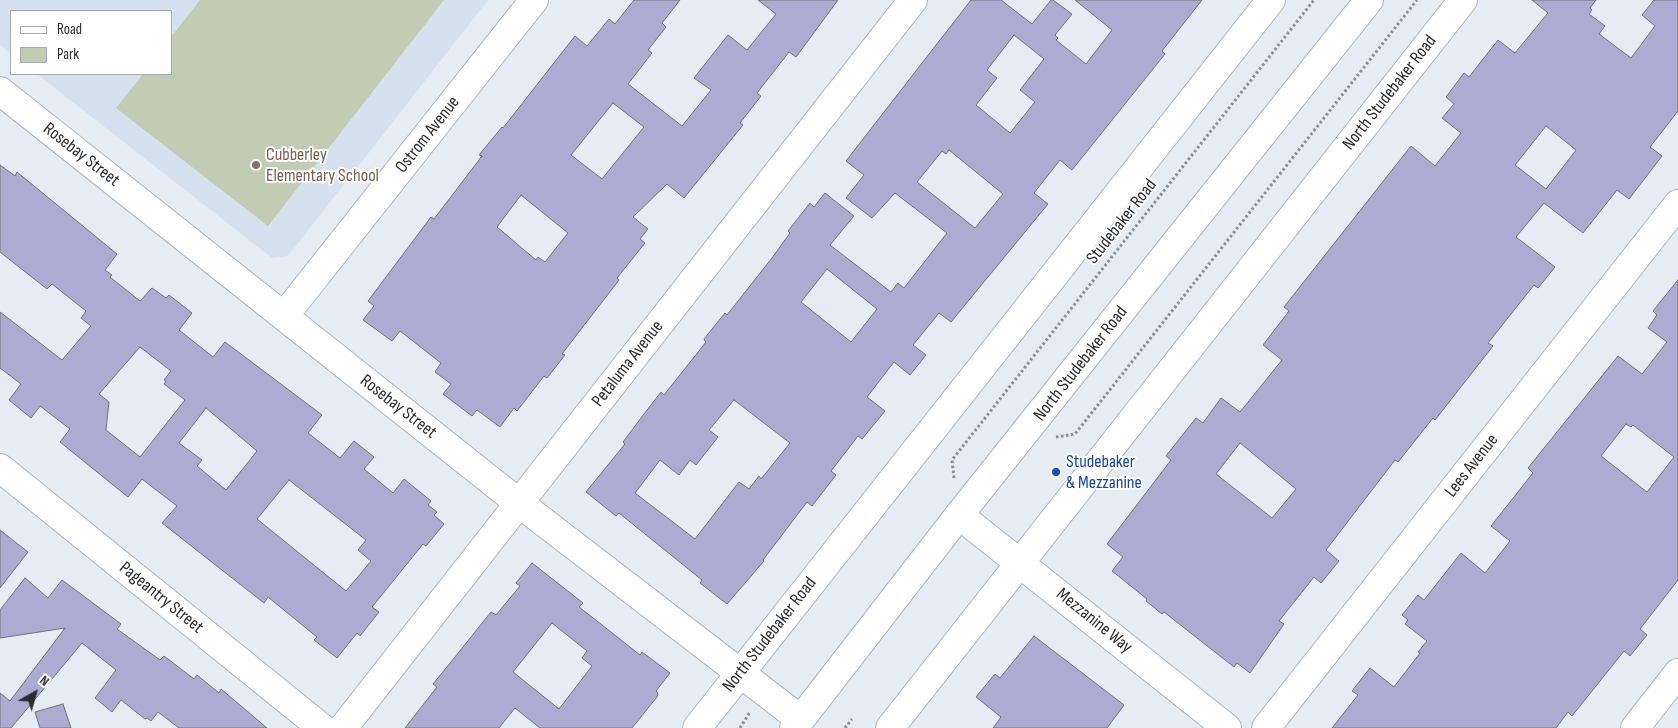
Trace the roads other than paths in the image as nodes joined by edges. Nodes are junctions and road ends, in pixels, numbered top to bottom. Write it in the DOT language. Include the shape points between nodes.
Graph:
graph roads {
  1 [pos="534,0"];
  2 [pos="913,0"];
  3 [pos="1271,0"];
  4 [pos="1369,0"];
  5 [pos="1463,0"];
  6 [pos="0,91"];
  7 [pos="1678,204"];
  8 [pos="284,316"];
  9 [pos="0,468"];
  10 [pos="519,503"];
  11 [pos="959,515"];
  12 [pos="1019,562"];
  13 [pos="741,672"];
  14 [pos="1678,673"];
  15 [pos="797,724"];
  16 [pos="322,728"];
  17 [pos="343,728"];
  18 [pos="697,728"];
  19 [pos="890,728"];
  20 [pos="1227,728"];
  21 [pos="1266,728"];
  22 [pos="1635,728"];
  1 -- 8 [label="street, Ostrom Avenue"];
  2 -- 10 [label="street, Petaluma Avenue"];
  3 -- 13 [label="street, North Studebaker Road"];
  4 -- 11 [label="street, North Studebaker Road"];
  5 -- 12 [label="street, North Studebaker Road"];
  6 -- 8 [label="street, Rosebay Street"];
  7 -- 21 [label="street, Lees Avenue"];
  8 -- 10 [label="street, Rosebay Street"];
  9 -- 16 [label="street, Pageantry Street"];
  10 -- 13 [label="street, Rosebay Street"];
  10 -- 17 [label="street, Petaluma Avenue"];
  11 -- 12 [label="street, Mezzanine Way"];
  11 -- 15 [label="street, North Studebaker Road"];
  12 -- 19 [label="street, North Studebaker Road"];
  12 -- 20 [label="street, Mezzanine Way"];
  13 -- 15 [label="street, Rosebay Street"];
  13 -- 18 [label="street, North Studebaker Road"];
  14 -- 22 [label="street"];
}
